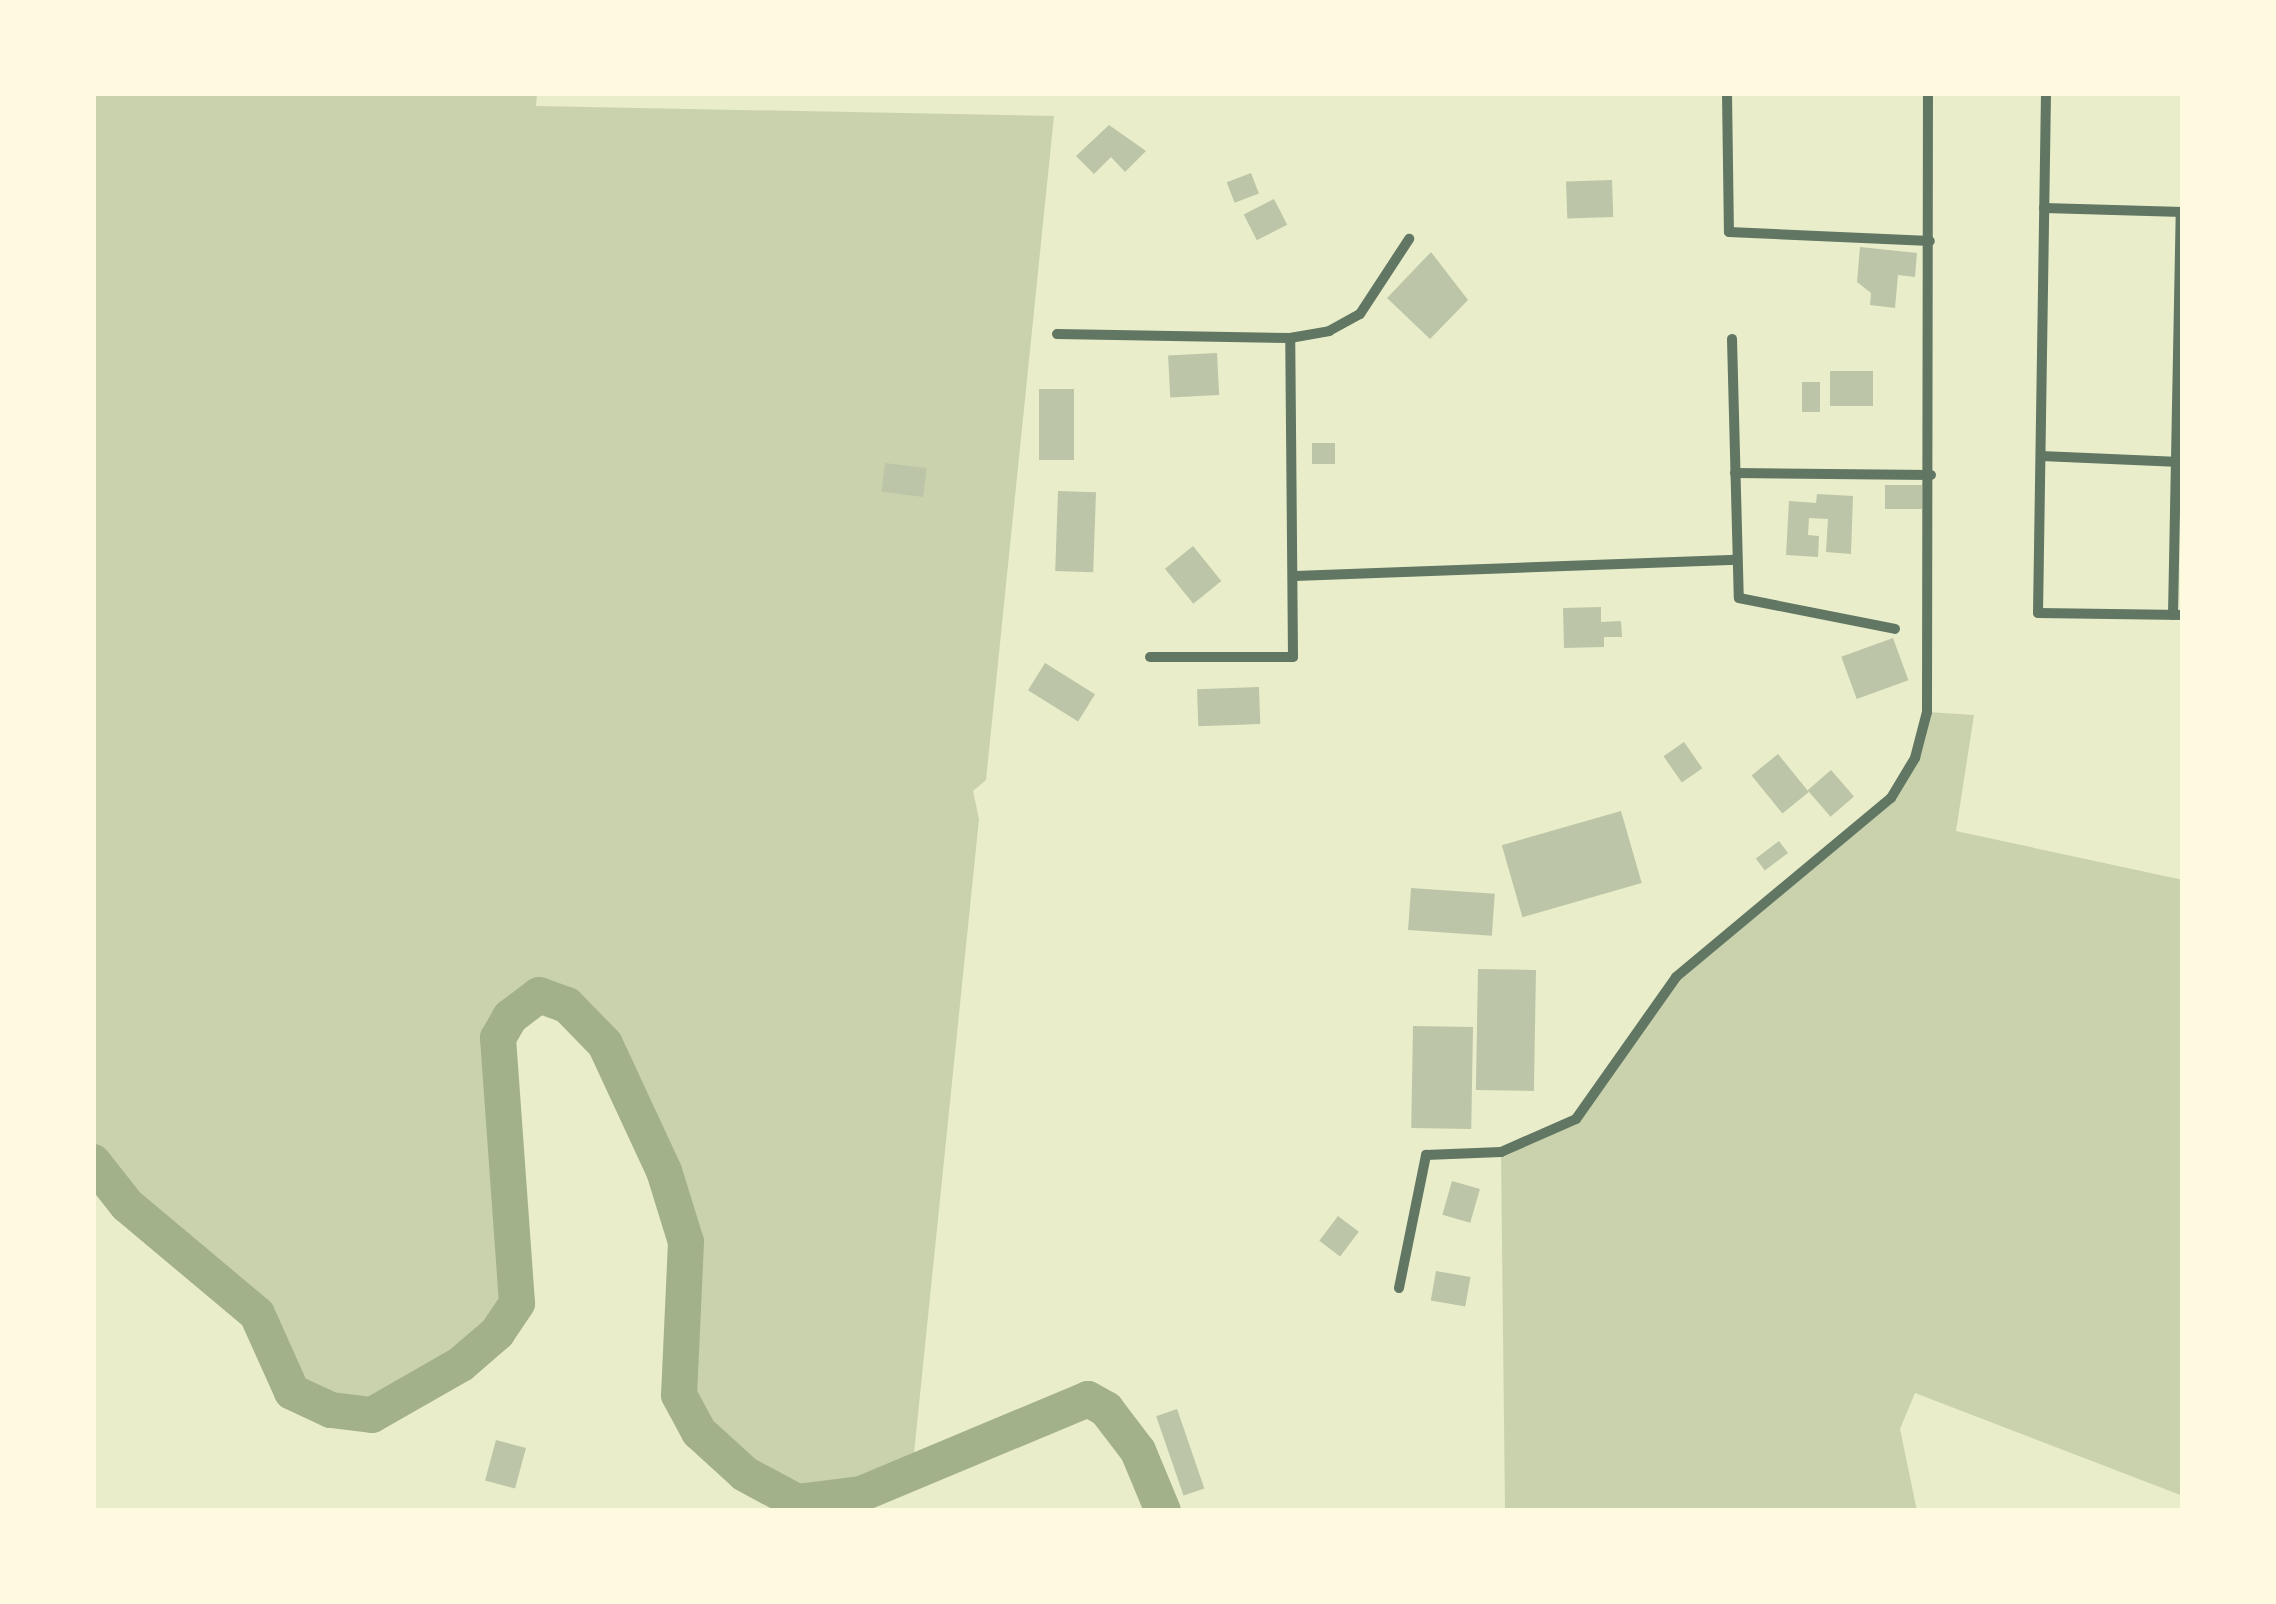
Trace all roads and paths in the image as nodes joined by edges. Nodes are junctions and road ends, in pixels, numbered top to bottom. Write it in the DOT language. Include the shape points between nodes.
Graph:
graph roads {
  1 [pos="1727,93"];
  2 [pos="1928,93"];
  3 [pos="2046,93"];
  4 [pos="2044,208"];
  5 [pos="2182,212"];
  6 [pos="1409,239"];
  7 [pos="1930,241"];
  8 [pos="1058,334"];
  9 [pos="1290,338"];
  10 [pos="1732,339"];
  11 [pos="2041,456"];
  12 [pos="2180,462"];
  13 [pos="1736,473"];
  14 [pos="1931,475"];
  15 [pos="1737,560"];
  16 [pos="1295,576"];
  17 [pos="2178,615"];
  18 [pos="1895,629"];
  19 [pos="1150,657"];
  20 [pos="1400,1288"];
  1 -- 7 [label="street" via="1729,232"];
  2 -- 7 [label="street"];
  3 -- 4 [label="street"];
  4 -- 5 [label="street"];
  4 -- 11 [label="street"];
  5 -- 12 [label="street"];
  6 -- 9 [label="street" via="1360,314 1329,331"];
  7 -- 14 [label="street"];
  8 -- 9 [label="street"];
  9 -- 16 [label="street"];
  10 -- 13 [label="street"];
  11 -- 12 [label="street"];
  11 -- 17 [label="street" via="2038,613"];
  12 -- 17 [label="street"];
  13 -- 14 [label="street"];
  13 -- 15 [label="street"];
  14 -- 20 [label="street" via="1927,712 1915,758 1892,798 1676,977 1576,1119 1501,1152 1426,1155"];
  15 -- 16 [label="street"];
  15 -- 18 [label="street" via="1739,598"];
  16 -- 19 [label="street" via="1293,657"];
}
